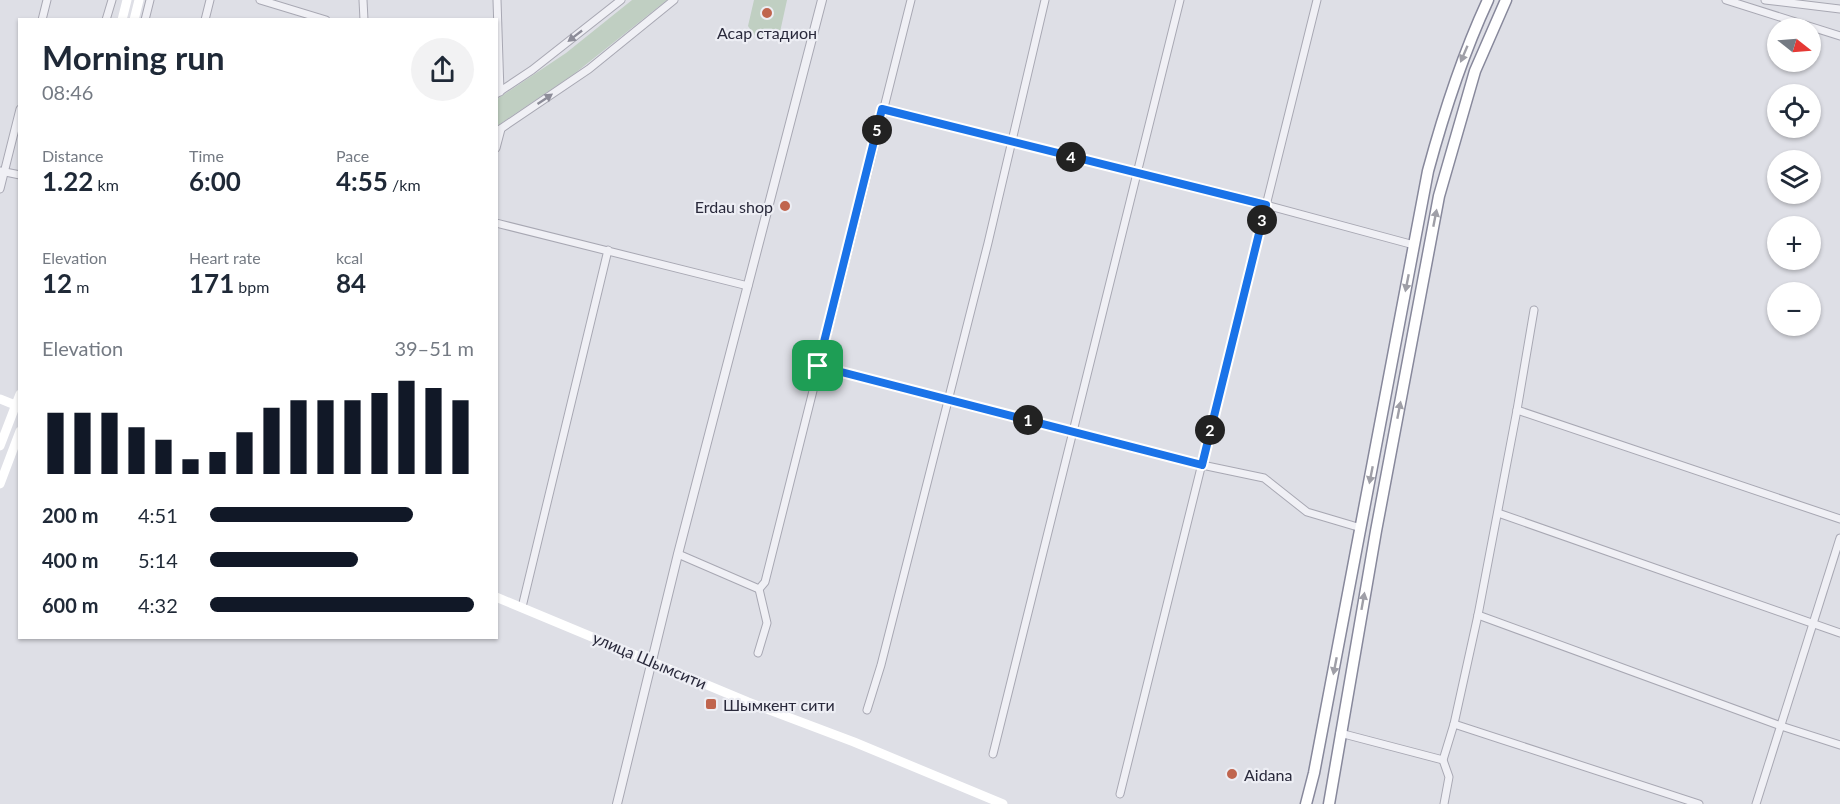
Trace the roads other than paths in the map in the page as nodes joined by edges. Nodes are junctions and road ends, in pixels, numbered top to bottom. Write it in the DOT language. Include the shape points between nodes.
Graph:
graph roads {
  1 [pos="47,0"];
  2 [pos="111,0"];
  3 [pos="127,0"];
  4 [pos="139,0"];
  5 [pos="150,0"];
  6 [pos="210,0"];
  7 [pos="260,0"];
  8 [pos="363,0"];
  9 [pos="497,0"];
  10 [pos="621,0"];
  11 [pos="674,0"];
  12 [pos="822,0"];
  13 [pos="911,0"];
  14 [pos="1045,0"];
  15 [pos="1180,0"];
  16 [pos="1317,0"];
  17 [pos="1488,0"];
  18 [pos="1506,0"];
  19 [pos="1725,0"];
  20 [pos="1765,0"];
  21 [pos="1840,9"];
  22 [pos="42,18"];
  23 [pos="106,18"];
  24 [pos="122,18"];
  25 [pos="134,18"];
  26 [pos="146,18"];
  27 [pos="206,18"];
  28 [pos="319,18"];
  29 [pos="364,18"];
  30 [pos="498,18"];
  31 [pos="498,22"];
  32 [pos="1840,36"];
  33 [pos="498,93"];
  34 [pos="882,109"];
  35 [pos="18,116"];
  36 [pos="499,131"];
  37 [pos="1011,142"];
  38 [pos="2,171"];
  39 [pos="1137,173"];
  40 [pos="18,175"];
  41 [pos="0,189"];
  42 [pos="1266,205"];
  43 [pos="498,223"];
  44 [pos="1414,245"];
  45 [pos="608,250"];
  46 [pos="748,286"];
  47 [pos="1534,310"];
  48 [pos="818,366"];
  49 [pos="947,398"];
  50 [pos="0,399"];
  51 [pos="18,406"];
  52 [pos="1517,410"];
  53 [pos="1072,432"];
  54 [pos="18,436"];
  55 [pos="0,446"];
  56 [pos="1202,465"];
  57 [pos="0,484"];
  58 [pos="1498,513"];
  59 [pos="1840,519"];
  60 [pos="1361,528"];
  61 [pos="1840,538"];
  62 [pos="678,554"];
  63 [pos="759,589"];
  64 [pos="498,598"];
  65 [pos="522,607"];
  66 [pos="1478,615"];
  67 [pos="1813,624"];
  68 [pos="1840,633"];
  69 [pos="758,653"];
  70 [pos="652,660"];
  71 [pos="867,710"];
  72 [pos="1454,724"];
  73 [pos="1781,726"];
  74 [pos="1340,733"];
  75 [pos="1840,745"];
  76 [pos="993,754"];
  77 [pos="1443,760"];
  78 [pos="1120,794"];
  79 [pos="617,804"];
  80 [pos="1003,804"];
  81 [pos="1306,804"];
  82 [pos="1329,804"];
  83 [pos="1444,804"];
  84 [pos="1699,804"];
  85 [pos="1756,804"];
  1 -- 22 [label="street"];
  2 -- 23 [label="street"];
  3 -- 24 [label="main road"];
  4 -- 25 [label="main road"];
  5 -- 26 [label="street"];
  6 -- 27 [label="street"];
  7 -- 28 [label="street"];
  8 -- 29 [label="street"];
  9 -- 30 [label="street"];
  10 -- 33 [label="street, one-way"];
  36 -- 11 [label="street, one-way" via="589,69"];
  12 -- 46 [label="street"];
  13 -- 34 [label="street"];
  14 -- 37 [label="street"];
  15 -- 39 [label="street"];
  16 -- 42 [label="street"];
  17 -- 44 [label="highway, one-way" via="1461,61 1443,117"];
  74 -- 18 [label="highway, one-way" via="1439,196 1475,71"];
  19 -- 32 [label="street"];
  20 -- 21 [label="street"];
  31 -- 33 [label="street"];
  34 -- 37 [label="street"];
  34 -- 48 [label="street"];
  35 -- 38 [label="street"];
  37 -- 39 [label="street"];
  37 -- 49 [label="street"];
  38 -- 40 [label="street"];
  38 -- 41 [label="street"];
  39 -- 42 [label="street"];
  39 -- 53 [label="street"];
  42 -- 44 [label="street"];
  42 -- 56 [label="street"];
  43 -- 45 [label="street"];
  44 -- 60 [label="highway, one-way"];
  45 -- 46 [label="street"];
  45 -- 65 [label="street"];
  46 -- 62 [label="street"];
  47 -- 52 [label="street"];
  48 -- 49 [label="street"];
  48 -- 63 [label="street" via="765,582"];
  49 -- 53 [label="street"];
  49 -- 71 [label="street"];
  50 -- 51 [label="main road"];
  51 -- 55 [label="main road"];
  52 -- 58 [label="street"];
  52 -- 59 [label="street"];
  53 -- 56 [label="street"];
  53 -- 76 [label="street"];
  54 -- 57 [label="main road"];
  56 -- 60 [label="street" via="1263,478 1307,512"];
  56 -- 78 [label="street"];
  58 -- 66 [label="street"];
  58 -- 67 [label="street"];
  60 -- 81 [label="highway, one-way"];
  61 -- 67 [label="street"];
  62 -- 63 [label="street"];
  62 -- 70 [label="street"];
  63 -- 69 [label="street" via="767,623"];
  64 -- 65 [label="main road, улица Шымсити"];
  65 -- 70 [label="main road, улица Шымсити"];
  66 -- 72 [label="street"];
  66 -- 73 [label="street"];
  67 -- 68 [label="street"];
  67 -- 73 [label="street"];
  70 -- 79 [label="street"];
  70 -- 80 [label="main road, улица Шымсити"];
  72 -- 77 [label="street"];
  72 -- 84 [label="street"];
  73 -- 75 [label="street"];
  73 -- 85 [label="street"];
  74 -- 77 [label="street"];
  74 -- 82 [label="highway"];
  77 -- 83 [label="street" via="1449,777"];
}
